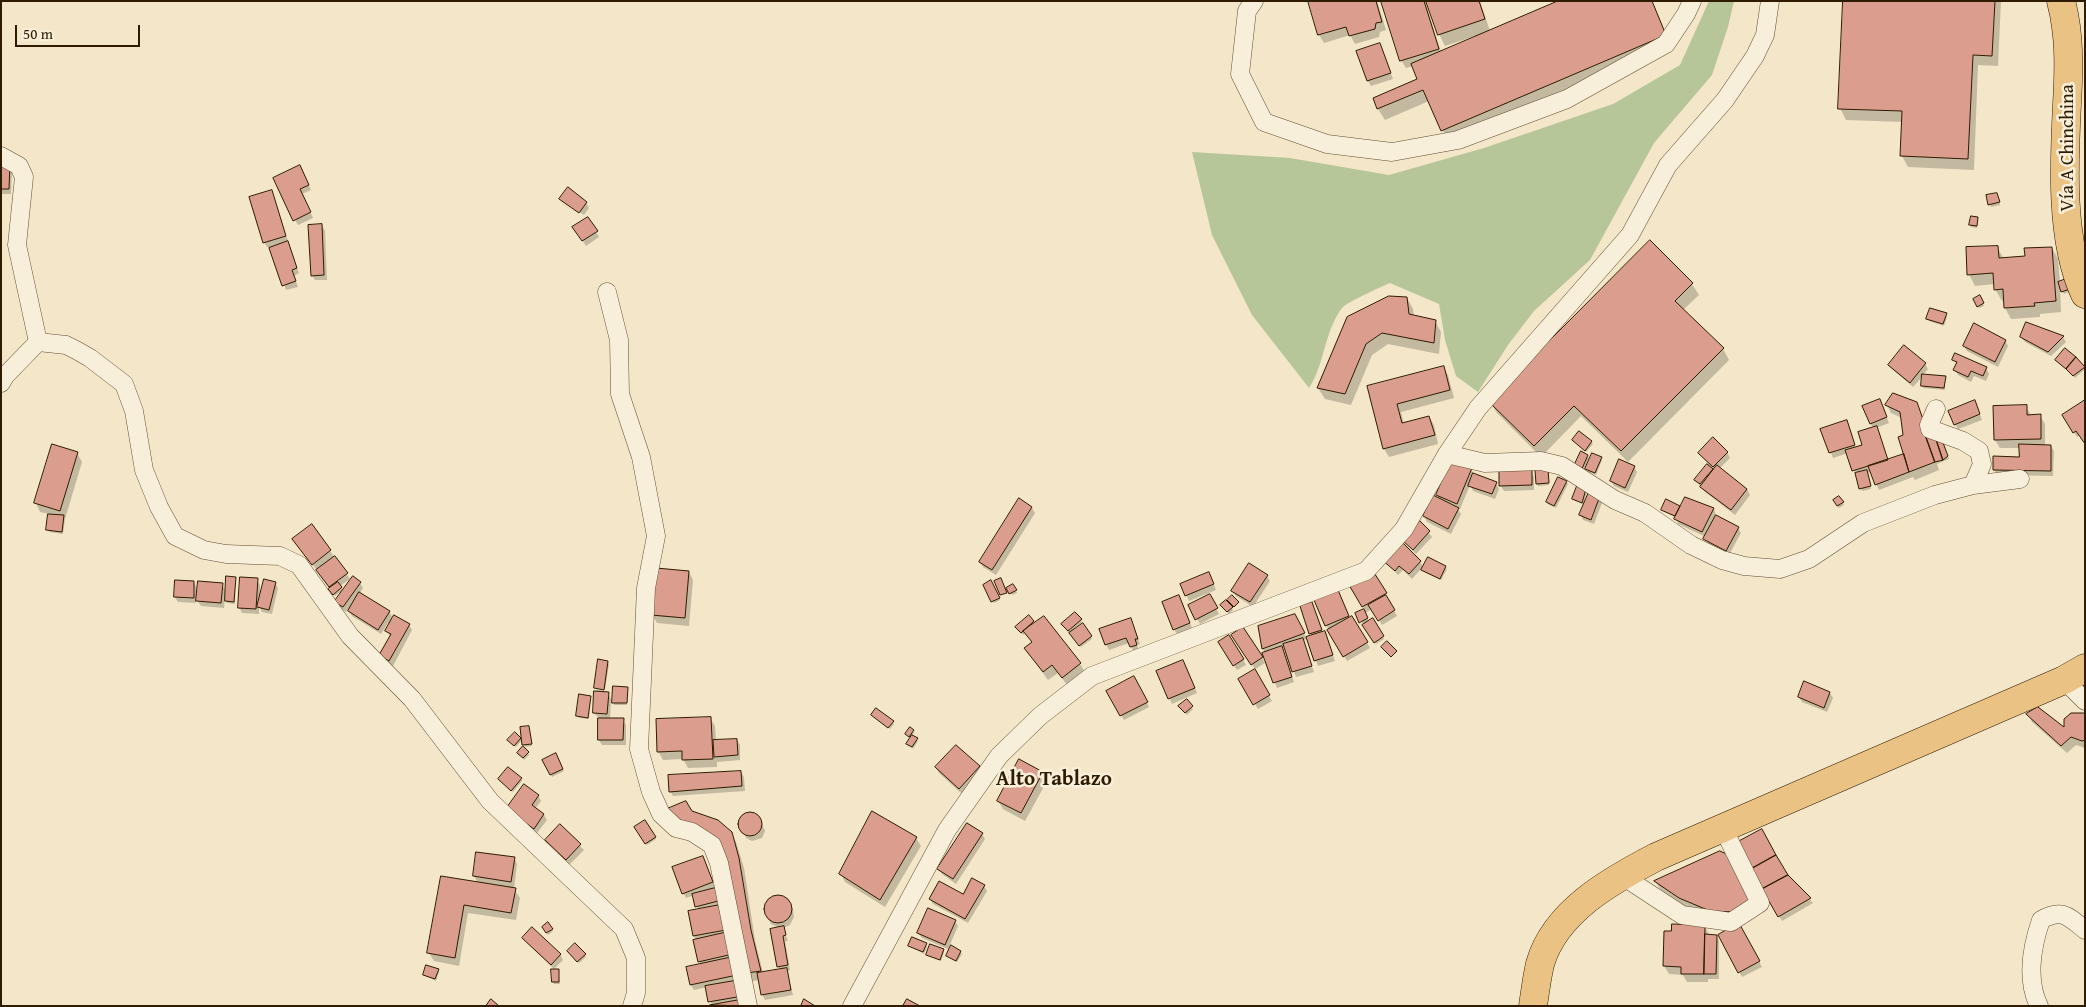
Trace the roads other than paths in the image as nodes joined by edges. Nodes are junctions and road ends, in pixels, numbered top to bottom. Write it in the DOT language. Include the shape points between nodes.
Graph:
graph roads {
  1 [pos="1254,1"];
  2 [pos="1692,1"];
  3 [pos="1770,1"];
  4 [pos="2061,1"];
  5 [pos="1,156"];
  6 [pos="607,292"];
  7 [pos="2085,294"];
  8 [pos="38,342"];
  9 [pos="1,383"];
  10 [pos="1936,408"];
  11 [pos="1447,454"];
  12 [pos="2020,479"];
  13 [pos="1973,485"];
  14 [pos="2075,674"];
  15 [pos="2085,701"];
  16 [pos="1723,828"];
  17 [pos="1620,875"];
  18 [pos="2085,930"];
  19 [pos="632,1006"];
  20 [pos="748,1006"];
  21 [pos="852,1006"];
  22 [pos="1532,1006"];
  23 [pos="2039,1006"];
  1 -- 2 [label="street" via="1247,11 1240,74 1264,122 1327,144 1392,152 1458,140 1567,99 1666,44"];
  3 -- 11 [label="street" via="1766,35 1755,56 1725,100 1668,165 1630,235 1478,408"];
  4 -- 7 [label="main road, Vía A Chinchina" via="2069,48 2068,226 2073,261"];
  5 -- 8 [label="street" via="19,166 24,178 17,244"];
  6 -- 20 [label="street" via="619,340 620,394 641,457 656,536 646,588 640,749 651,792 661,814 676,828 692,832 712,845 719,863"];
  8 -- 9 [label="street"];
  8 -- 19 [label="street" via="66,345 90,358 124,384 134,411 144,470 175,536 204,550 280,556 299,565 350,636 412,699 490,801 624,929 636,958 636,994"];
  10 -- 13 [label="street" via="1929,424 1930,430 1963,441 1979,451 1982,464"];
  11 -- 13 [label="street" via="1485,463 1541,461 1562,466 1722,560 1744,566 1780,569 1810,559 1863,524 1935,495"];
  11 -- 21 [label="street" via="1404,529 1366,571 1092,676 1040,716 1000,756 947,830"];
  12 -- 13 [label="street"];
  14 -- 15 [label="street"];
  14 -- 16 [label="main road"];
  16 -- 17 [label="main road"];
  16 -- 17 [label="street" via="1760,903 1731,922 1682,915"];
  17 -- 22 [label="main road" via="1587,898 1553,938 1541,962"];
  18 -- 23 [label="street" via="2066,915 2053,914 2040,920 2031,966"];
}
